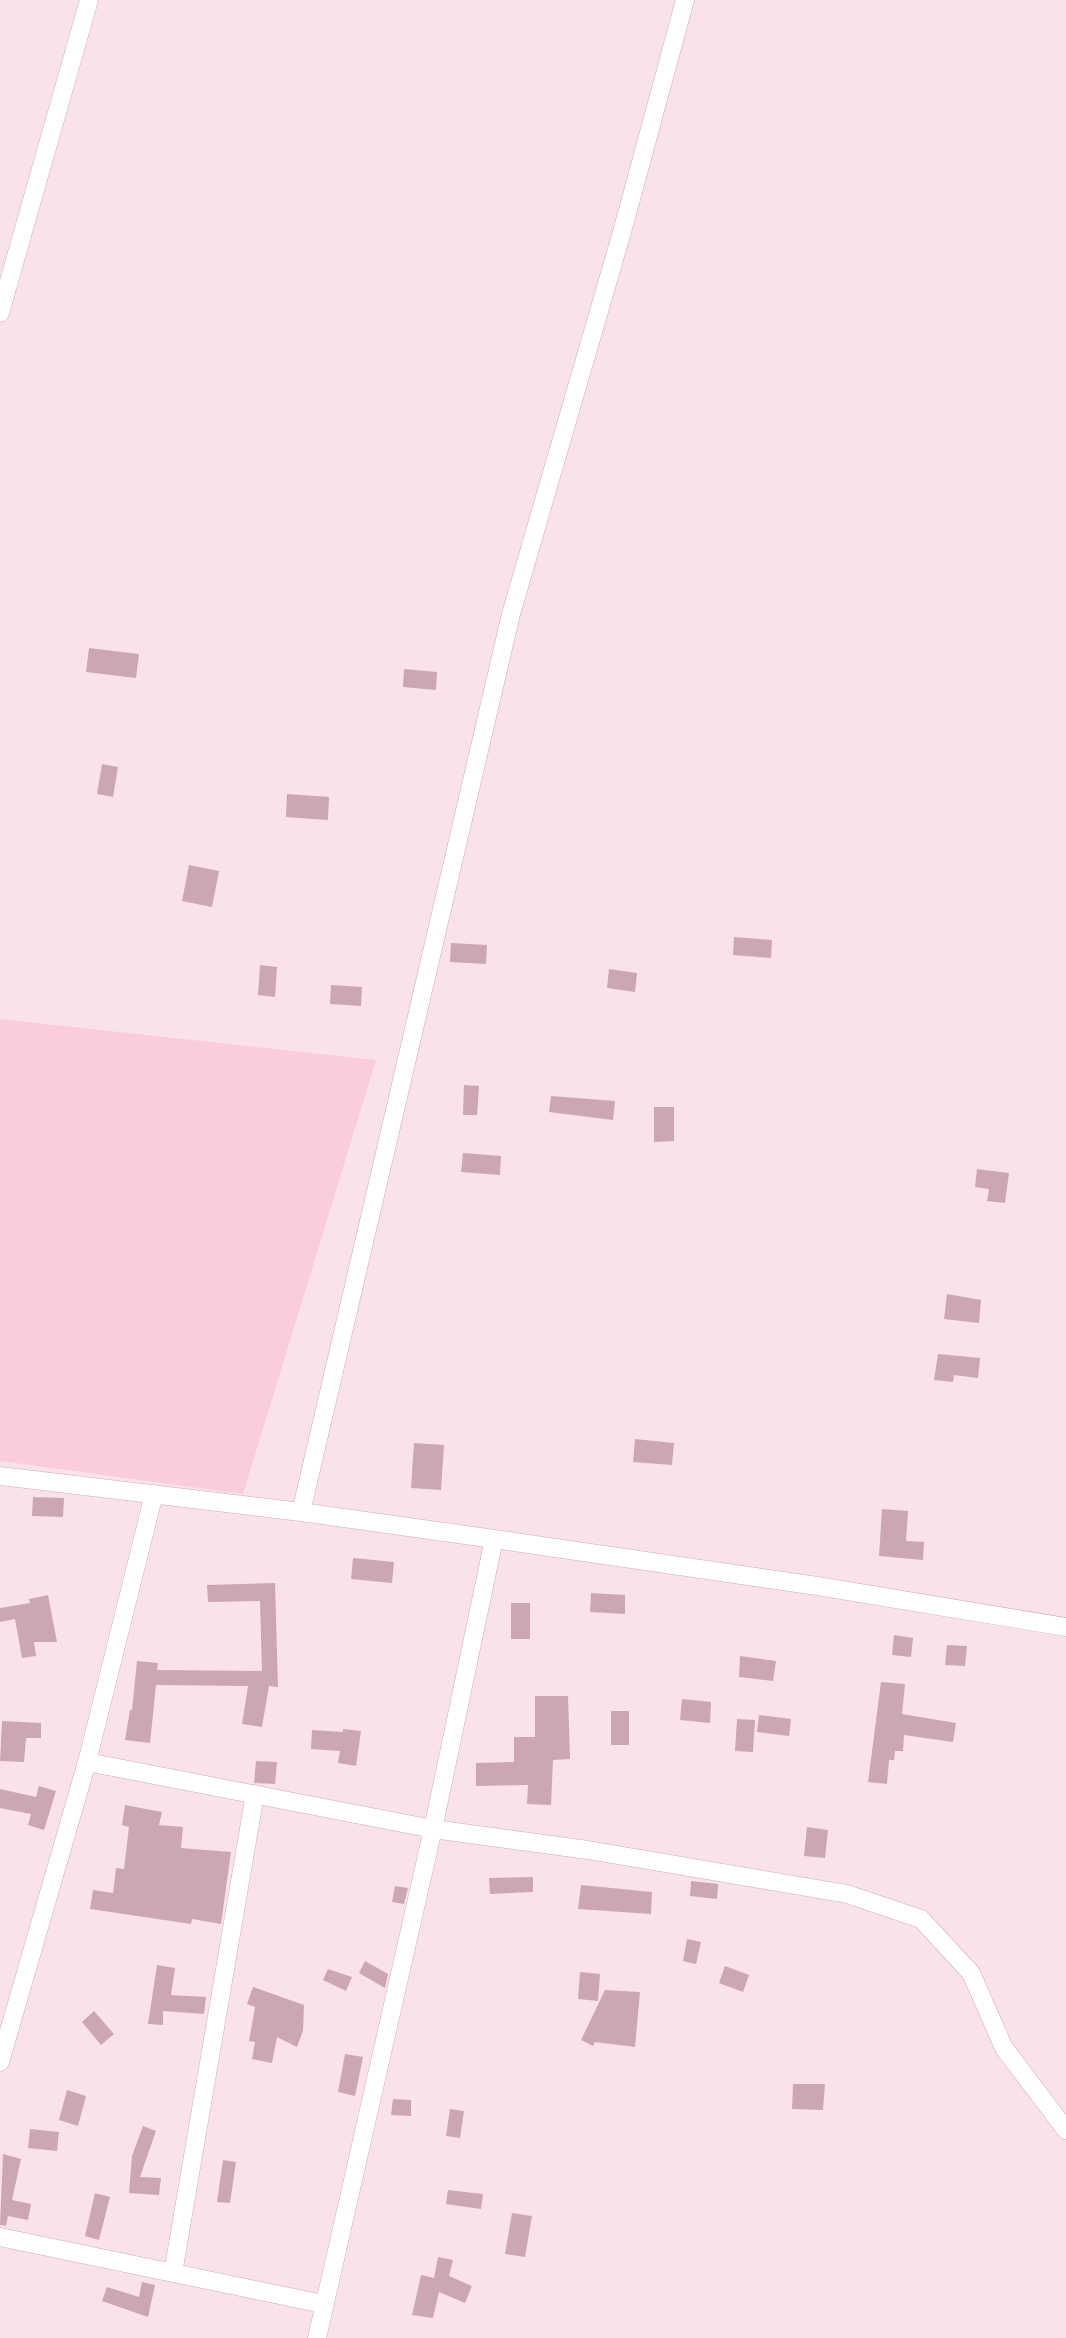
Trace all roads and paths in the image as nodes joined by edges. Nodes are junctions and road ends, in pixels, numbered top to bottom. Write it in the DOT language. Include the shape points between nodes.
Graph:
graph roads {
  1 [pos="89,0"];
  2 [pos="685,0"];
  3 [pos="0,313"];
  4 [pos="0,1476"];
  5 [pos="154,1494"];
  6 [pos="301,1512"];
  7 [pos="494,1539"];
  8 [pos="1066,1627"];
  9 [pos="87,1762"];
  10 [pos="255,1794"];
  11 [pos="433,1829"];
  12 [pos="0,2062"];
  13 [pos="1066,2130"];
  14 [pos="0,2237"];
  15 [pos="173,2273"];
  16 [pos="323,2304"];
  17 [pos="317,2338"];
  1 -- 3 [label="street"];
  2 -- 6 [label="street" via="511,614"];
  4 -- 5 [label="street"];
  5 -- 6 [label="street"];
  5 -- 9 [label="street"];
  6 -- 7 [label="street"];
  7 -- 8 [label="street"];
  7 -- 11 [label="street"];
  9 -- 10 [label="street"];
  9 -- 12 [label="street"];
  10 -- 11 [label="street"];
  10 -- 15 [label="street"];
  11 -- 13 [label="street" via="847,1894 921,1919 971,1973 1004,2048"];
  11 -- 16 [label="street"];
  14 -- 15 [label="street"];
  15 -- 16 [label="street"];
  16 -- 17 [label="street"];
}
